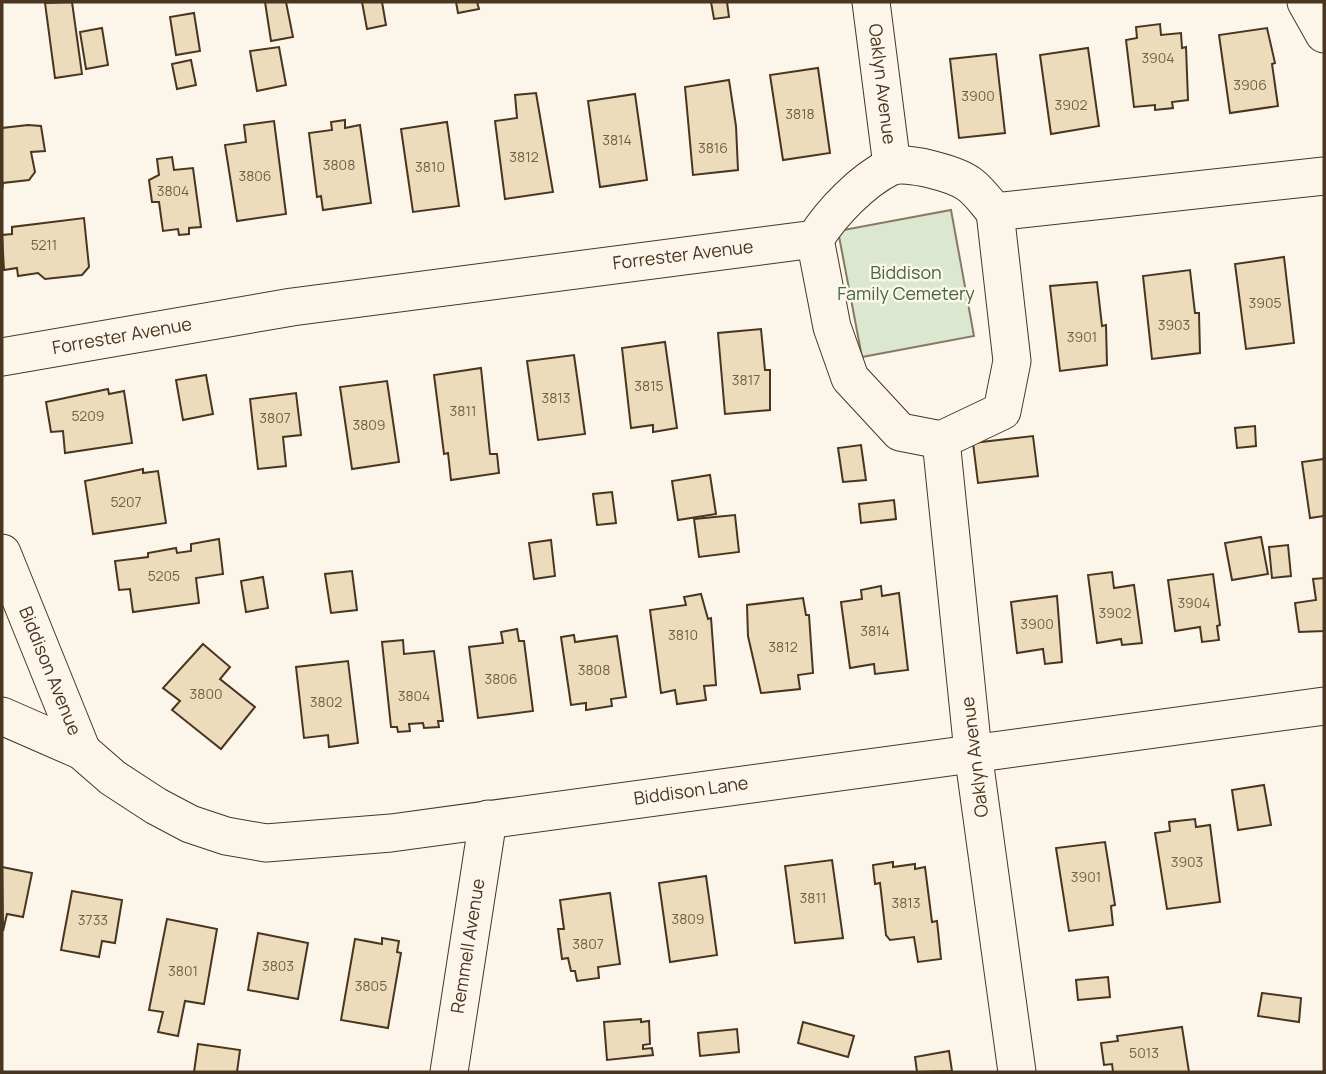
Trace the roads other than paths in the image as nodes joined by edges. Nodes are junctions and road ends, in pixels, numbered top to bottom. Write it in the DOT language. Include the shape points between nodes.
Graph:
graph roads {
  1 [pos="871,2"];
  2 [pos="1306,2"];
  3 [pos="1324,34"];
  4 [pos="892,166"];
  5 [pos="1324,176"];
  6 [pos="995,212"];
  7 [pos="816,239"];
  8 [pos="2,357"];
  9 [pos="941,440"];
  10 [pos="2,553"];
  11 [pos="1324,706"];
  12 [pos="2,716"];
  13 [pos="82,751"];
  14 [pos="974,752"];
  15 [pos="488,819"];
  16 [pos="449,1072"];
  17 [pos="1017,1072"];
  1 -- 4 [label="street, Oaklyn Avenue"];
  2 -- 3 [label="street"];
  4 -- 6 [label="street" via="926,169 969,184"];
  4 -- 7 [label="street" via="856,192"];
  5 -- 6 [label="street"];
  6 -- 9 [label="street" via="1012,361 1002,411"];
  7 -- 8 [label="street, Forrester Avenue" via="292,307"];
  7 -- 9 [label="street" via="832,327 850,379 900,432"];
  9 -- 14 [label="street, Oaklyn Avenue"];
  10 -- 13 [label="street, Biddison Avenue"];
  11 -- 14 [label="street, Biddison Lane"];
  12 -- 13 [label="street"];
  13 -- 15 [label="street, Biddison Lane" via="113,778 190,824 265,843 391,833"];
  14 -- 15 [label="street, Biddison Lane"];
  14 -- 17 [label="street, Oaklyn Avenue"];
  15 -- 16 [label="street, Remmell Avenue"];
}
